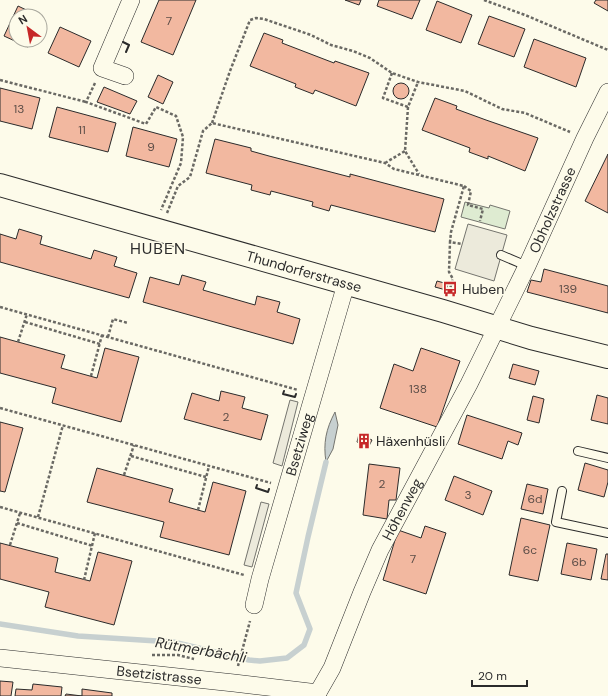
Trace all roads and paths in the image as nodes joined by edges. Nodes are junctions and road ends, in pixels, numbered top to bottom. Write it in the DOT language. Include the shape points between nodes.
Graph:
graph roads {
  1 [pos="131,0"];
  2 [pos="484,0"];
  3 [pos="608,50"];
  4 [pos="102,68"];
  5 [pos="392,73"];
  6 [pos="125,76"];
  7 [pos="0,80"];
  8 [pos="418,82"];
  9 [pos="608,92"];
  10 [pos="86,102"];
  11 [pos="408,107"];
  12 [pos="212,123"];
  13 [pos="585,138"];
  14 [pos="405,152"];
  15 [pos="385,163"];
  16 [pos="419,174"];
  17 [pos="0,185"];
  18 [pos="464,186"];
  19 [pos="170,190"];
  20 [pos="174,196"];
  21 [pos="480,221"];
  22 [pos="450,242"];
  23 [pos="462,244"];
  24 [pos="502,255"];
  25 [pos="526,266"];
  26 [pos="346,284"];
  27 [pos="0,307"];
  28 [pos="443,311"];
  29 [pos="27,314"];
  30 [pos="25,322"];
  31 [pos="128,324"];
  32 [pos="497,327"];
  33 [pos="102,335"];
  34 [pos="108,337"];
  35 [pos="18,342"];
  36 [pos="100,344"];
  37 [pos="608,357"];
  38 [pos="91,376"];
  39 [pos="314,395"];
  40 [pos="0,408"];
  41 [pos="63,425"];
  42 [pos="134,445"];
  43 [pos="578,451"];
  44 [pos="131,456"];
  45 [pos="608,458"];
  46 [pos="209,466"];
  47 [pos="124,475"];
  48 [pos="206,477"];
  49 [pos="287,488"];
  50 [pos="562,492"];
  51 [pos="0,507"];
  52 [pos="198,510"];
  53 [pos="20,513"];
  54 [pos="38,518"];
  55 [pos="17,523"];
  56 [pos="95,533"];
  57 [pos="608,533"];
  58 [pos="10,545"];
  59 [pos="92,546"];
  60 [pos="260,579"];
  61 [pos="84,580"];
  62 [pos="254,605"];
  63 [pos="0,658"];
  64 [pos="239,664"];
  65 [pos="317,695"];
  1 -- 4 [label="street"];
  2 -- 3 [label="path"];
  4 -- 6 [label="street"];
  4 -- 10 [label="path"];
  5 -- 8 [label="path"];
  5 -- 11 [label="path" via="383,98"];
  5 -- 12 [label="path" via="370,58 353,51 256,18 250,20"];
  7 -- 10 [label="path"];
  8 -- 11 [label="path"];
  8 -- 13 [label="path" via="465,91 502,109 524,113"];
  9 -- 13 [label="street, Obholzstrasse"];
  10 -- 19 [label="path" via="146,124 156,107 176,116 183,137 181,163"];
  11 -- 14 [label="path"];
  12 -- 15 [label="path"];
  12 -- 20 [label="path" via="203,131 190,177 178,186"];
  13 -- 25 [label="street, Obholzstrasse"];
  14 -- 15 [label="path"];
  14 -- 16 [label="path"];
  15 -- 16 [label="path" via="394,169"];
  16 -- 18 [label="path"];
  17 -- 26 [label="street, Thundorferstrasse"];
  18 -- 21 [label="path" via="471,191 468,204 483,209"];
  18 -- 22 [label="path"];
  22 -- 23 [label="path"];
  22 -- 28 [label="path" via="449,272 453,279"];
  24 -- 25 [label="lane"];
  25 -- 32 [label="street, Obholzstrasse"];
  26 -- 28 [label="street, Thundorferstrasse"];
  26 -- 39 [label="street, Bsetziweg"];
  27 -- 29 [label="path"];
  28 -- 32 [label="street, Thundorferstrasse"];
  29 -- 30 [label="path"];
  29 -- 33 [label="path"];
  30 -- 35 [label="path"];
  30 -- 36 [label="path"];
  31 -- 34 [label="path" via="113,320"];
  32 -- 37 [label="street, Thundorferstrasse"];
  32 -- 65 [label="street, Höhenweg" via="380,550 332,668"];
  33 -- 34 [label="path"];
  33 -- 36 [label="path"];
  34 -- 39 [label="path"];
  36 -- 38 [label="path"];
  39 -- 49 [label="street, Bsetziweg"];
  40 -- 41 [label="path"];
  41 -- 42 [label="path"];
  41 -- 54 [label="path"];
  42 -- 44 [label="path"];
  42 -- 46 [label="path"];
  43 -- 45 [label="lane"];
  44 -- 47 [label="path"];
  44 -- 48 [label="path"];
  46 -- 48 [label="path"];
  46 -- 49 [label="path"];
  48 -- 52 [label="path"];
  49 -- 60 [label="street, Bsetziweg"];
  50 -- 57 [label="lane" via="556,522"];
  51 -- 53 [label="path"];
  53 -- 54 [label="path"];
  53 -- 55 [label="path"];
  54 -- 56 [label="path"];
  55 -- 58 [label="path"];
  55 -- 59 [label="path"];
  56 -- 59 [label="path"];
  56 -- 60 [label="path"];
  59 -- 61 [label="path"];
  60 -- 62 [label="street, Bsetziweg"];
  62 -- 64 [label="path"];
  63 -- 65 [label="street, Bsetzistrasse" via="234,683"];
}
